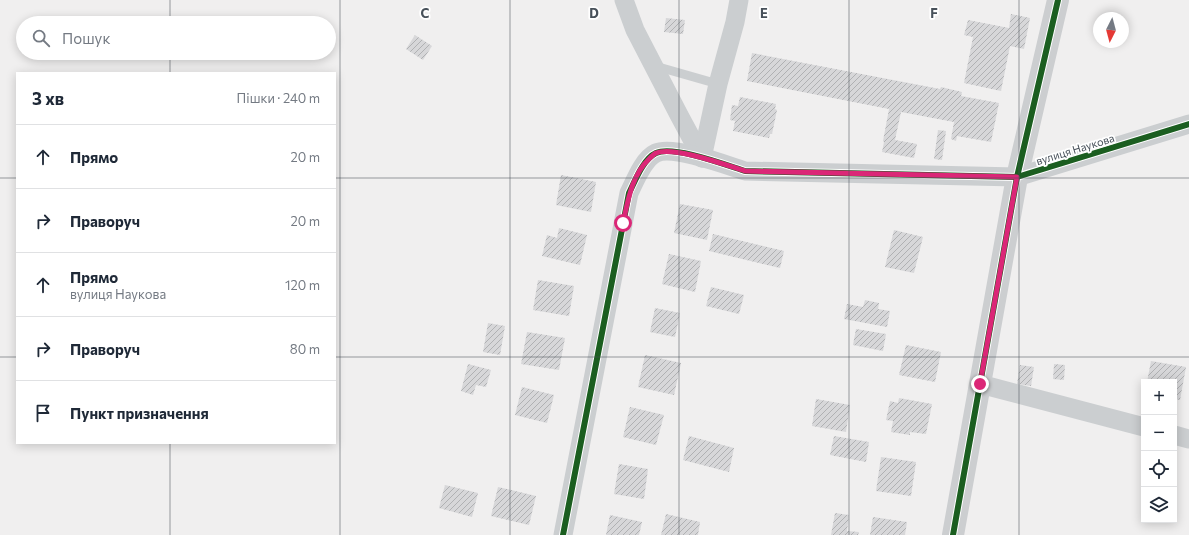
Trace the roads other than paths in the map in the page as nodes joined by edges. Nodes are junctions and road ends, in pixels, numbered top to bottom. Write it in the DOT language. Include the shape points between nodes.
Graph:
graph roads {
  1 [pos="624,0"];
  2 [pos="739,0"];
  3 [pos="1058,0"];
  4 [pos="655,66"];
  5 [pos="718,84"];
  6 [pos="1189,124"];
  7 [pos="702,158"];
  8 [pos="1017,177"];
  9 [pos="980,384"];
  10 [pos="1141,426"];
  11 [pos="1177,436"];
  12 [pos="1189,439"];
  13 [pos="563,535"];
  14 [pos="953,535"];
  1 -- 4 [label="street" via="635,30"];
  2 -- 5 [label="street"];
  3 -- 8 [label="street"];
  4 -- 5 [label="lane"];
  4 -- 7 [label="street"];
  5 -- 7 [label="street"];
  6 -- 8 [label="street, вулиця Наукова"];
  7 -- 8 [label="street, вулиця Наукова" via="745,171"];
  7 -- 13 [label="street, вулиця Наукова" via="672,151 656,153 642,166 629,193"];
  8 -- 9 [label="street"];
  9 -- 10 [label="street"];
  9 -- 14 [label="street"];
  11 -- 12 [label="street"];
}
